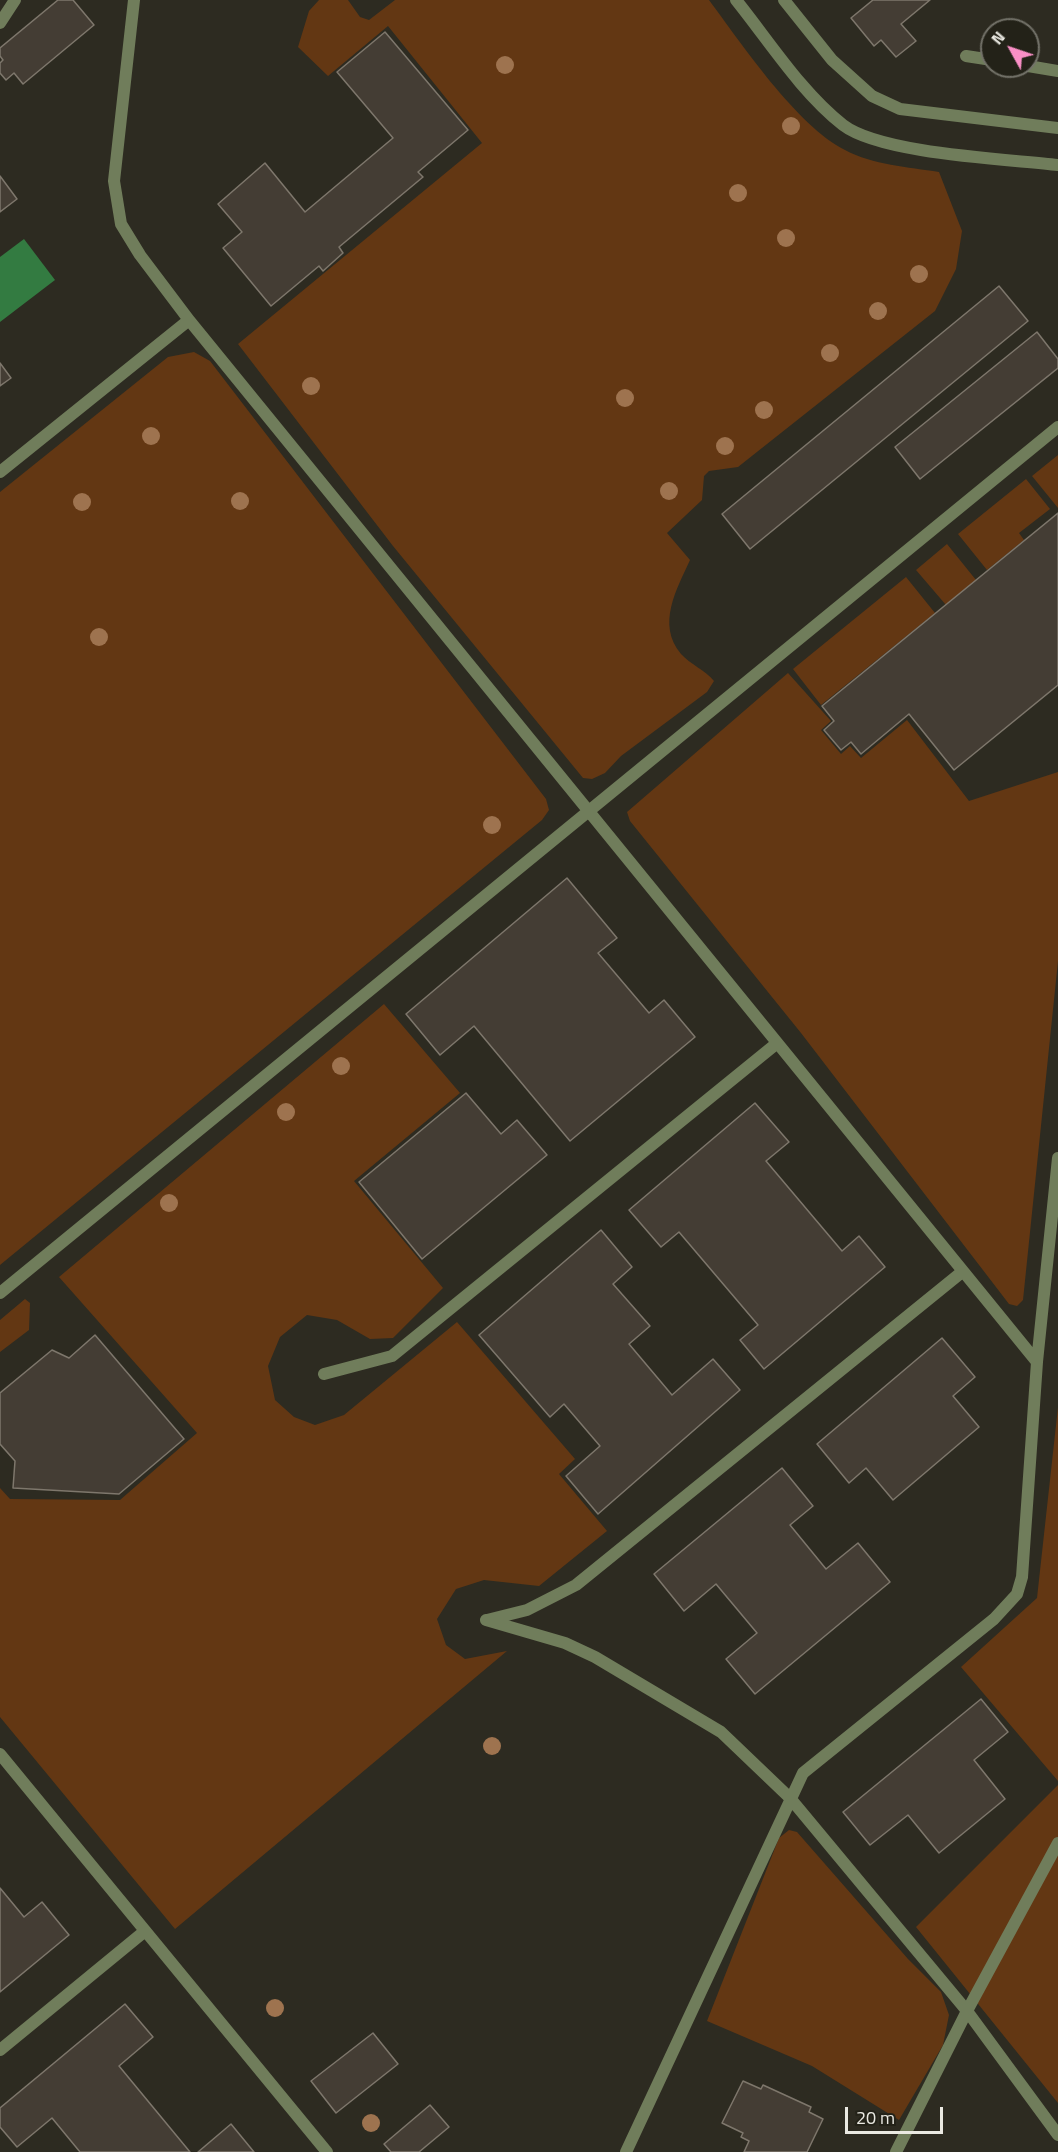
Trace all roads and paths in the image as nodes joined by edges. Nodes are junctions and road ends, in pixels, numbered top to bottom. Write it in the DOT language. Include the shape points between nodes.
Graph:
graph roads {
  1 [pos="15,0"];
  2 [pos="134,0"];
  3 [pos="735,0"];
  4 [pos="784,0"];
  5 [pos="0,23"];
  6 [pos="966,56"];
  7 [pos="980,58"];
  8 [pos="1040,68"];
  9 [pos="1058,71"];
  10 [pos="1058,128"];
  11 [pos="1058,165"];
  12 [pos="189,320"];
  13 [pos="1058,427"];
  14 [pos="0,472"];
  15 [pos="586,811"];
  16 [pos="776,1044"];
  17 [pos="1058,1158"];
  18 [pos="963,1272"];
  19 [pos="0,1293"];
  20 [pos="1037,1362"];
  21 [pos="324,1374"];
  22 [pos="0,1754"];
  23 [pos="790,1798"];
  24 [pos="1058,1843"];
  25 [pos="145,1931"];
  26 [pos="967,2011"];
  27 [pos="0,2050"];
  28 [pos="1058,2135"];
  29 [pos="327,2152"];
  30 [pos="626,2152"];
  31 [pos="896,2152"];
  1 -- 5 [label="lane"];
  2 -- 12 [label="lane" via="114,181 121,224"];
  3 -- 11 [label="lane" via="810,92 844,126 882,144"];
  4 -- 10 [label="lane" via="832,60 872,96 900,109"];
  6 -- 7 [label="lane"];
  8 -- 9 [label="lane"];
  12 -- 14 [label="lane"];
  12 -- 15 [label="lane"];
  13 -- 15 [label="lane"];
  15 -- 16 [label="lane"];
  15 -- 19 [label="lane"];
  16 -- 18 [label="lane"];
  16 -- 21 [label="lane" via="392,1356"];
  17 -- 20 [label="lane"];
  18 -- 20 [label="lane"];
  18 -- 23 [label="lane" via="576,1585 527,1610 486,1620 565,1643 595,1657 721,1732"];
  20 -- 23 [label="lane" via="1022,1576 1017,1594 994,1619 803,1773"];
  22 -- 25 [label="lane"];
  23 -- 26 [label="lane"];
  23 -- 30 [label="lane"];
  24 -- 26 [label="lane"];
  25 -- 27 [label="lane"];
  25 -- 29 [label="lane"];
  26 -- 28 [label="lane"];
  26 -- 31 [label="lane"];
}
